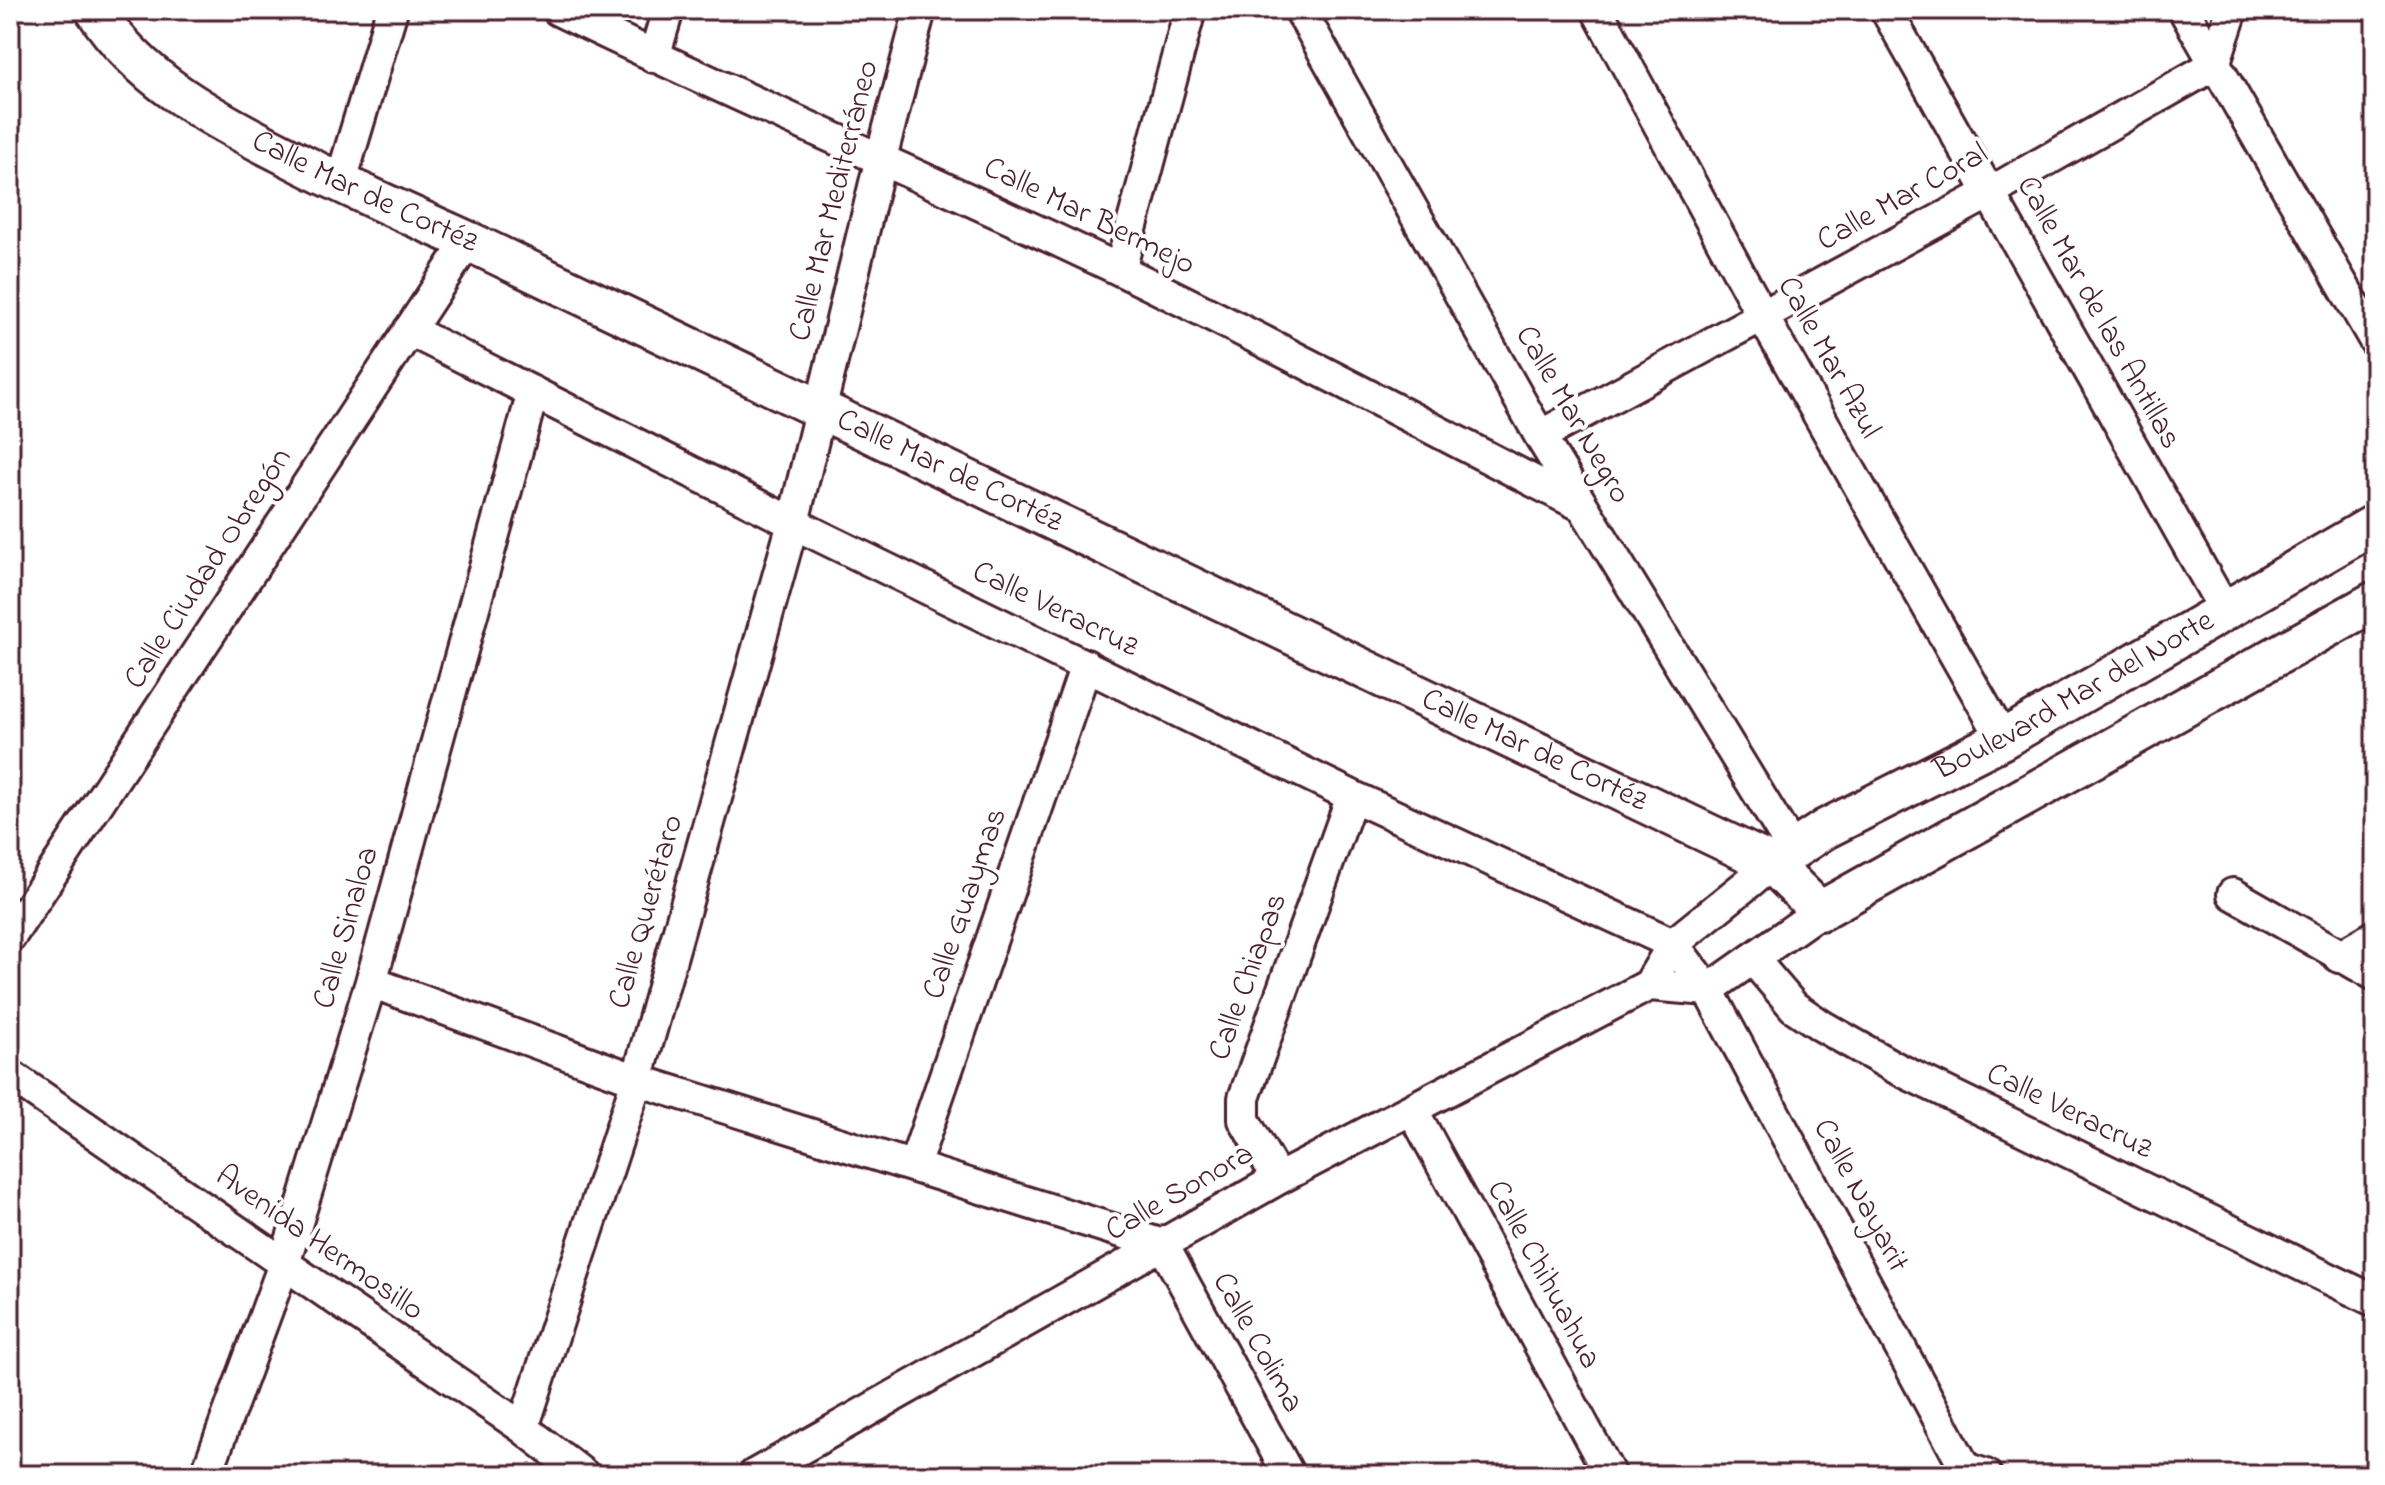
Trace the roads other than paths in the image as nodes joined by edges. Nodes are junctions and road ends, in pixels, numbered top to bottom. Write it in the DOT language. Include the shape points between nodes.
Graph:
graph roads {
  1 [pos="95,10"];
  2 [pos="392,10"];
  3 [pos="558,10"];
  4 [pos="668,10"];
  5 [pos="920,10"];
  6 [pos="1190,10"];
  7 [pos="1300,10"];
  8 [pos="1597,10"];
  9 [pos="1886,10"];
  10 [pos="2184,10"];
  11 [pos="2232,10"];
  12 [pos="654,57"];
  13 [pos="2214,65"];
  14 [pos="881,158"];
  15 [pos="340,184"];
  16 [pos="1989,193"];
  17 [pos="468,241"];
  18 [pos="1120,270"];
  19 [pos="1763,317"];
  20 [pos="409,330"];
  21 [pos="2375,341"];
  22 [pos="533,392"];
  23 [pos="821,409"];
  24 [pos="1540,436"];
  25 [pos="1582,506"];
  26 [pos="793,523"];
  27 [pos="2375,524"];
  28 [pos="2375,601"];
  29 [pos="2224,609"];
  30 [pos="1086,665"];
  31 [pos="2003,739"];
  32 [pos="1352,796"];
  33 [pos="1783,857"];
  34 [pos="2233,894"];
  35 [pos="1820,911"];
  36 [pos="2375,936"];
  37 [pos="10,937"];
  38 [pos="1673,944"];
  39 [pos="2339,957"];
  40 [pos="1753,959"];
  41 [pos="2375,975"];
  42 [pos="371,982"];
  43 [pos="1649,985"];
  44 [pos="1708,990"];
  45 [pos="10,1075"];
  46 [pos="637,1080"];
  47 [pos="1412,1109"];
  48 [pos="914,1166"];
  49 [pos="1278,1179"];
  50 [pos="1163,1245"];
  51 [pos="284,1264"];
  52 [pos="2375,1301"];
  53 [pos="523,1428"];
  54 [pos="1968,1473"];
  55 [pos="206,1475"];
  56 [pos="584,1475"];
  57 [pos="754,1475"];
  58 [pos="1289,1475"];
  59 [pos="1610,1475"];
  1 -- 15 [label="street, Calle Mar de Cortéz" via="111,35 157,80 212,118"];
  2 -- 15 [label="street"];
  3 -- 12 [label="street, Calle Mar Bermejo"];
  4 -- 12 [label="street"];
  5 -- 14 [label="street, Calle Mar Mediterráneo"];
  6 -- 18 [label="street"];
  7 -- 24 [label="street, Calle Mar Negro"];
  8 -- 19 [label="street, Calle Mar Azul"];
  9 -- 16 [label="street, Calle Mar de las Antillas"];
  10 -- 13 [label="street"];
  11 -- 13 [label="street"];
  12 -- 14 [label="street, Calle Mar Bermejo"];
  13 -- 16 [label="street, Calle Mar Coral"];
  13 -- 21 [label="street"];
  14 -- 18 [label="street, Calle Mar Bermejo"];
  14 -- 23 [label="street, Calle Mar Mediterráneo"];
  15 -- 17 [label="street, Calle Mar de Cortéz"];
  16 -- 19 [label="street, Calle Mar Coral"];
  16 -- 29 [label="street, Calle Mar de las Antillas"];
  17 -- 20 [label="street, Calle Ciudad Obregón"];
  17 -- 23 [label="street, Calle Mar de Cortéz"];
  18 -- 25 [label="street, Calle Mar Bermejo"];
  19 -- 24 [label="street, Calle Mar Coral"];
  19 -- 31 [label="street, Calle Mar Azul"];
  20 -- 22 [label="street, Calle Veracruz"];
  20 -- 37 [label="street, Calle Ciudad Obregón"];
  22 -- 26 [label="street, Calle Veracruz"];
  22 -- 42 [label="street, Calle Sinaloa"];
  23 -- 26 [label="street, Calle Querétaro"];
  23 -- 33 [label="street, Calle Mar de Cortéz"];
  24 -- 25 [label="street, Calle Mar Negro"];
  25 -- 33 [label="street, Calle Mar Negro"];
  26 -- 30 [label="street, Calle Veracruz"];
  26 -- 46 [label="street, Calle Querétaro"];
  27 -- 29 [label="street, Boulevard Mar del Norte"];
  28 -- 35 [label="street, Boulevard Mar del Norte"];
  29 -- 31 [label="street, Boulevard Mar del Norte"];
  30 -- 32 [label="street, Calle Veracruz"];
  30 -- 48 [label="street, Calle Guaymas"];
  31 -- 33 [label="street, Boulevard Mar del Norte" via="1825,829"];
  32 -- 38 [label="street, Calle Veracruz"];
  32 -- 49 [label="street, Calle Chiapas" via="1244,1098 1244,1120"];
  33 -- 35 [label="street, Calle Mar de Cortéz"];
  33 -- 38 [label="street"];
  34 -- 39 [label="street"];
  35 -- 40 [label="street"];
  36 -- 39 [label="street"];
  38 -- 43 [label="street"];
  38 -- 44 [label="street, Calle Nayarit"];
  39 -- 41 [label="street"];
  40 -- 44 [label="street"];
  40 -- 52 [label="street, Calle Veracruz" via="1794,1007 1894,1067"];
  42 -- 46 [label="street"];
  42 -- 51 [label="street, Calle Sinaloa"];
  43 -- 44 [label="street"];
  43 -- 47 [label="street, Calle Sonora"];
  44 -- 54 [label="street, Calle Nayarit"];
  45 -- 51 [label="street, Avenida Hermosillo"];
  46 -- 48 [label="street"];
  46 -- 53 [label="street, Calle Querétaro"];
  47 -- 49 [label="street, Calle Sonora"];
  47 -- 59 [label="street, Calle Chihuahua"];
  48 -- 50 [label="street"];
  49 -- 50 [label="street, Calle Sonora"];
  50 -- 57 [label="street, Calle Sonora"];
  50 -- 58 [label="street, Calle Colima"];
  51 -- 53 [label="street, Avenida Hermosillo"];
  51 -- 55 [label="street, Calle Sinaloa"];
  53 -- 56 [label="street, Avenida Hermosillo"];
}
